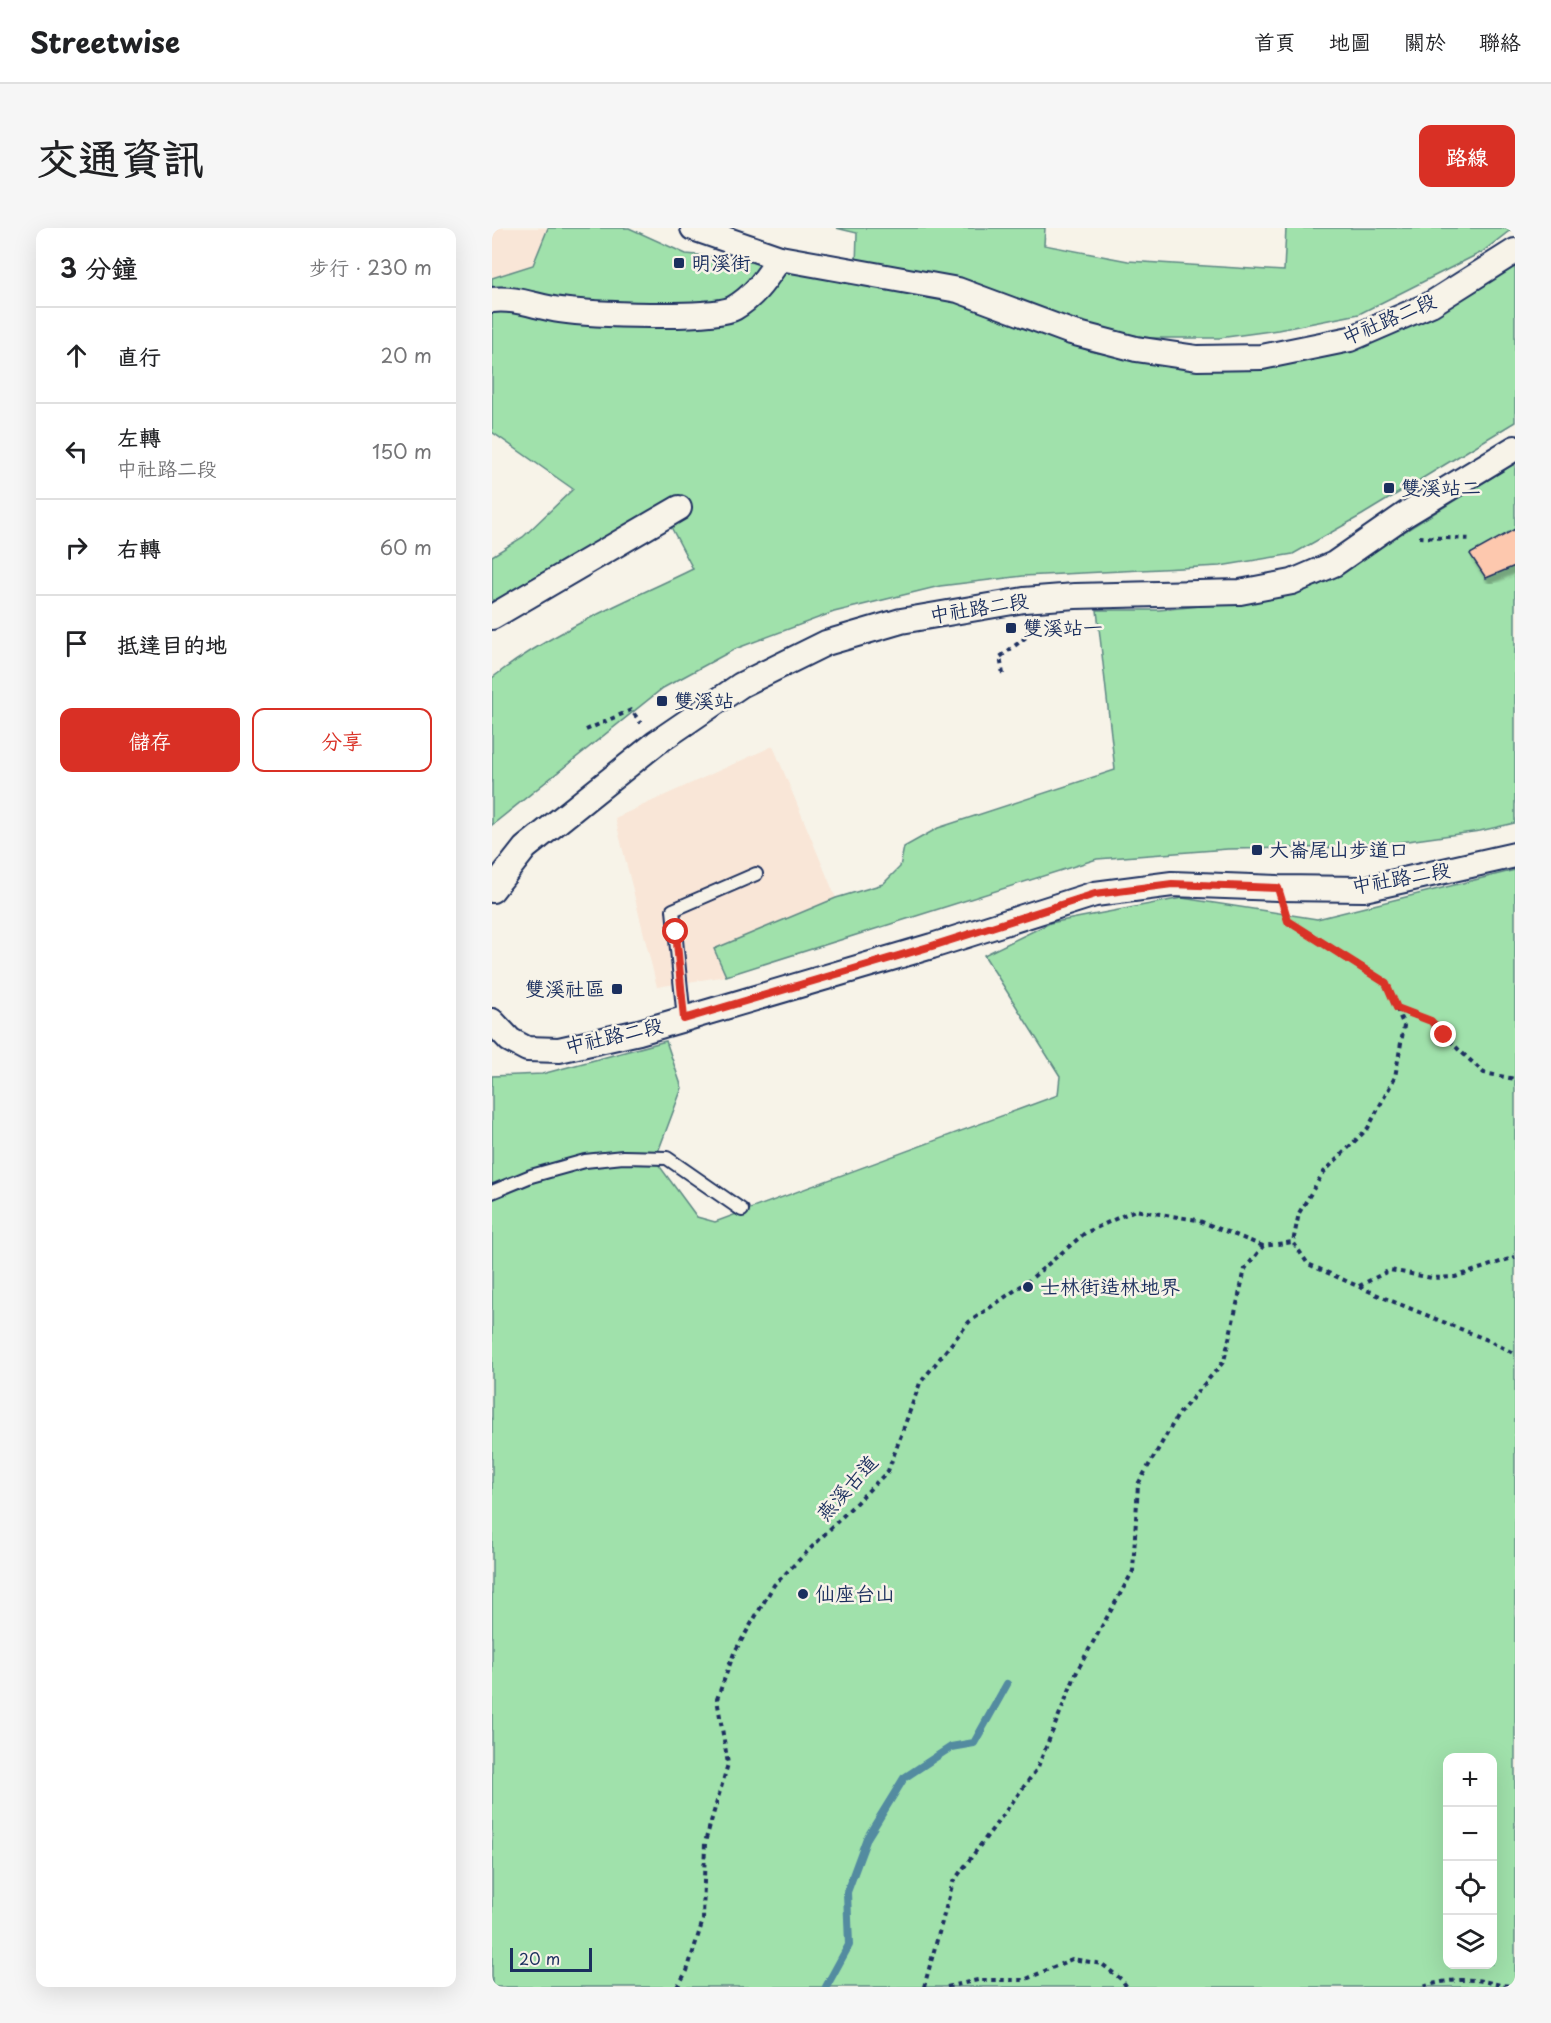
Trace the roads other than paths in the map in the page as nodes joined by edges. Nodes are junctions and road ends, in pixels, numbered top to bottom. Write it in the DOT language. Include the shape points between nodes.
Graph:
graph roads {
  1 [pos="693,228"];
  2 [pos="730,235"];
  3 [pos="1515,251"];
  4 [pos="780,258"];
  5 [pos="492,300"];
  6 [pos="1515,448"];
  7 [pos="679,508"];
  8 [pos="492,617"];
  9 [pos="1515,855"];
  10 [pos="756,874"];
  11 [pos="492,890"];
  12 [pos="684,1019"];
  13 [pos="492,1021"];
  14 [pos="492,1192"];
  15 [pos="742,1210"];
  1 -- 2 [label="street, 中社路二段"];
  2 -- 4 [label="street, 中社路二段"];
  3 -- 4 [label="street, 中社路二段" via="1431,304 1350,339 1262,357 1197,358 1136,349 1071,332 958,290"];
  4 -- 5 [label="street" via="756,293 732,310 683,315 616,313 561,310 503,298"];
  6 -- 11 [label="street, 中社路二段" via="1406,514 1334,564 1292,582 1240,592 1024,600 901,621 825,643 741,685 656,743 525,848"];
  7 -- 8 [label="street"];
  9 -- 12 [label="street, 中社路二段" via="1364,888 1172,884 1095,894"];
  10 -- 12 [label="lane" via="673,910"];
  12 -- 13 [label="street, 中社路二段" via="559,1050 527,1049 510,1040"];
  14 -- 15 [label="lane" via="585,1161 667,1158"];
}
